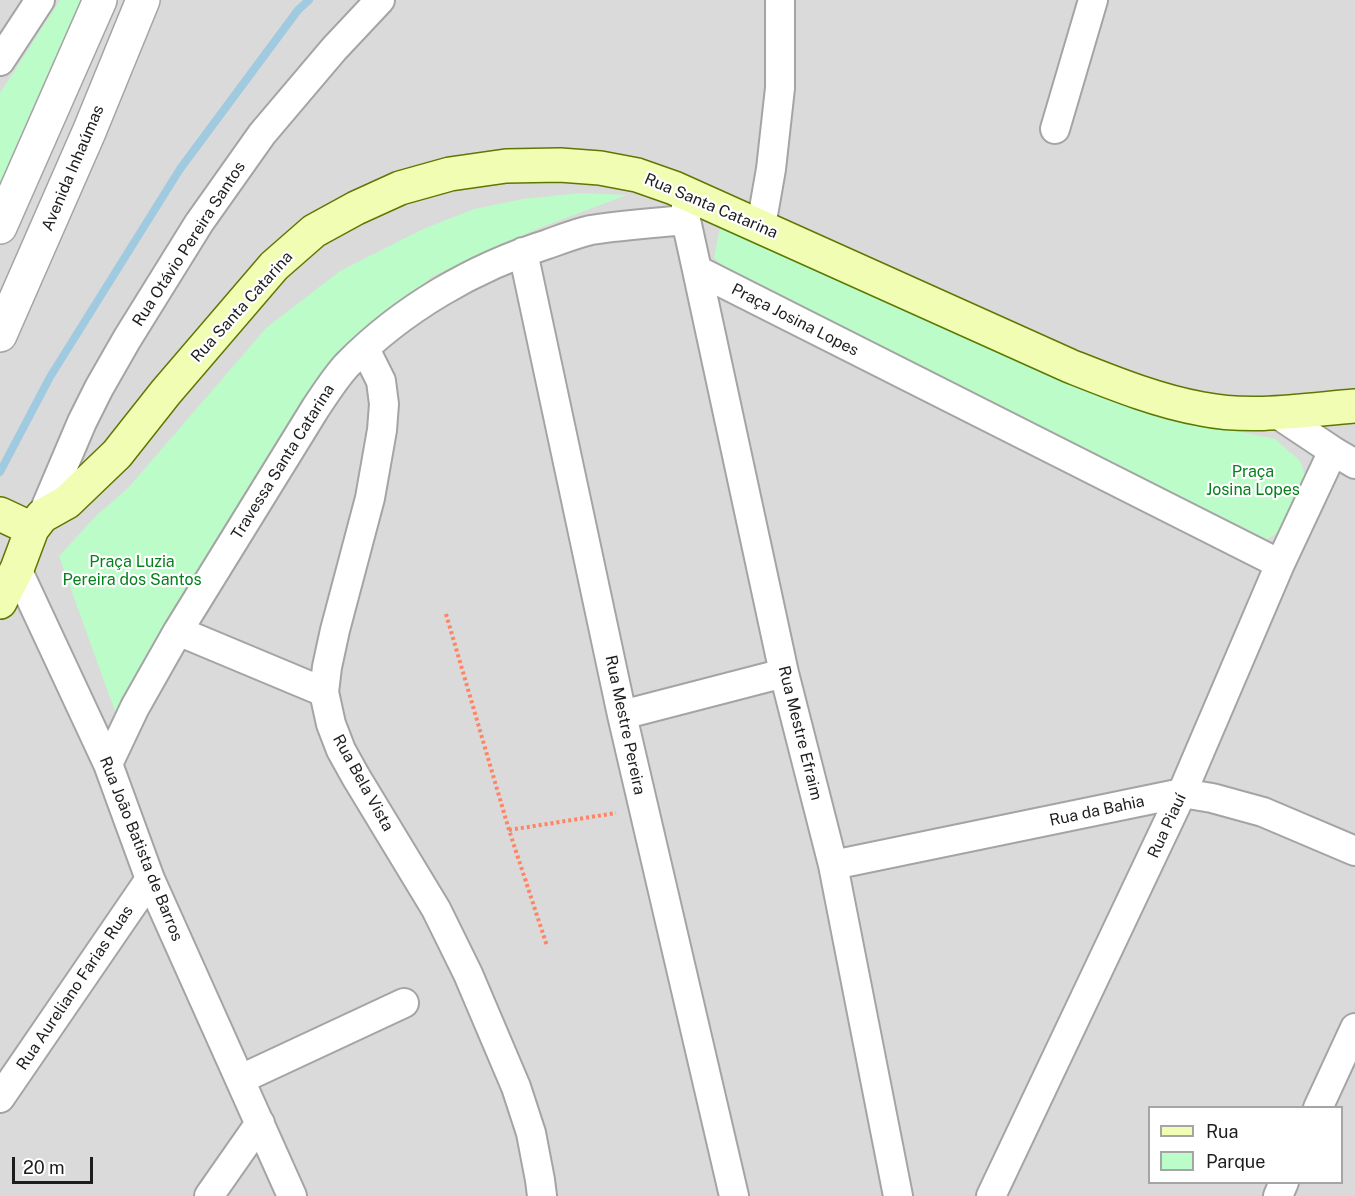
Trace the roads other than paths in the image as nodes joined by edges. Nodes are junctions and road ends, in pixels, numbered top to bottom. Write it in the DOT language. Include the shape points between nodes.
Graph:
graph roads {
  1 [pos="40,0"];
  2 [pos="100,0"];
  3 [pos="143,0"];
  4 [pos="380,0"];
  5 [pos="780,0"];
  6 [pos="1093,0"];
  7 [pos="0,61"];
  8 [pos="1055,129"];
  9 [pos="686,206"];
  10 [pos="761,226"];
  11 [pos="0,227"];
  12 [pos="523,252"];
  13 [pos="697,270"];
  14 [pos="0,335"];
  15 [pos="365,349"];
  16 [pos="1355,406"];
  17 [pos="1276,413"];
  18 [pos="1344,458"];
  19 [pos="0,514"];
  20 [pos="37,523"];
  21 [pos="1280,564"];
  22 [pos="17,569"];
  23 [pos="0,602"];
  24 [pos="178,631"];
  25 [pos="784,673"];
  26 [pos="324,693"];
  27 [pos="622,715"];
  28 [pos="108,764"];
  29 [pos="1182,793"];
  30 [pos="1355,851"];
  31 [pos="833,865"];
  32 [pos="150,879"];
  33 [pos="404,1003"];
  34 [pos="1355,1028"];
  35 [pos="241,1079"];
  36 [pos="0,1098"];
  37 [pos="1318,1106"];
  38 [pos="260,1123"];
  39 [pos="209,1196"];
  40 [pos="292,1196"];
  41 [pos="542,1196"];
  42 [pos="734,1196"];
  43 [pos="898,1196"];
  44 [pos="991,1196"];
  1 -- 7 [label="street"];
  2 -- 11 [label="street"];
  3 -- 14 [label="street, Avenida Inhaúmas"];
  4 -- 20 [label="street, Rua Otávio Pereira Santos" via="262,134 199,223 99,388"];
  5 -- 10 [label="street" via="780,88"];
  6 -- 8 [label="street"];
  9 -- 10 [label="main road, Rua Santa Catarina"];
  9 -- 12 [label="street, Travessa Santa Catarina"];
  9 -- 13 [label="street, Rua Mestre Efraim"];
  9 -- 20 [label="main road, Rua Santa Catarina" via="637,175 600,168 506,165 400,188 356,208 314,231 274,266 117,454 67,502"];
  10 -- 17 [label="main road, Rua Santa Catarina" via="1070,366 1143,393 1204,410"];
  12 -- 15 [label="street, Travessa Santa Catarina" via="429,299"];
  12 -- 27 [label="street, Rua Mestre Pereira"];
  13 -- 21 [label="street, Praça Josina Lopes"];
  13 -- 25 [label="street, Rua Mestre Efraim"];
  15 -- 24 [label="street, Travessa Santa Catarina" via="315,409"];
  15 -- 26 [label="street, Rua Bela Vista" via="381,381 382,430"];
  16 -- 17 [label="main road, Rua Santa Catarina"];
  17 -- 18 [label="street"];
  18 -- 21 [label="street, Rua Piauí"];
  19 -- 20 [label="main road"];
  20 -- 22 [label="main road"];
  21 -- 29 [label="street, Rua Piauí"];
  22 -- 23 [label="main road"];
  22 -- 28 [label="street, Rua João Batista de Barros"];
  24 -- 26 [label="street"];
  24 -- 28 [label="street, Travessa Santa Catarina"];
  25 -- 27 [label="street"];
  25 -- 31 [label="street, Rua Mestre Efraim"];
  26 -- 41 [label="street, Rua Bela Vista" via="341,750 436,909 468,974 516,1087 531,1133"];
  27 -- 42 [label="street, Rua Mestre Pereira"];
  28 -- 32 [label="street, Rua João Batista de Barros"];
  29 -- 30 [label="street, Rua da Bahia" via="1263,812"];
  29 -- 31 [label="street, Rua da Bahia"];
  29 -- 44 [label="street, Rua Piauí"];
  31 -- 43 [label="street, Rua Mestre Efraim"];
  32 -- 35 [label="street, Rua João Batista de Barros"];
  32 -- 36 [label="street, Rua Aureliano Farias Ruas"];
  33 -- 35 [label="street"];
  34 -- 37 [label="street"];
  35 -- 38 [label="street, Rua João Batista de Barros"];
  38 -- 39 [label="street"];
  38 -- 40 [label="street, Rua João Batista de Barros"];
}
